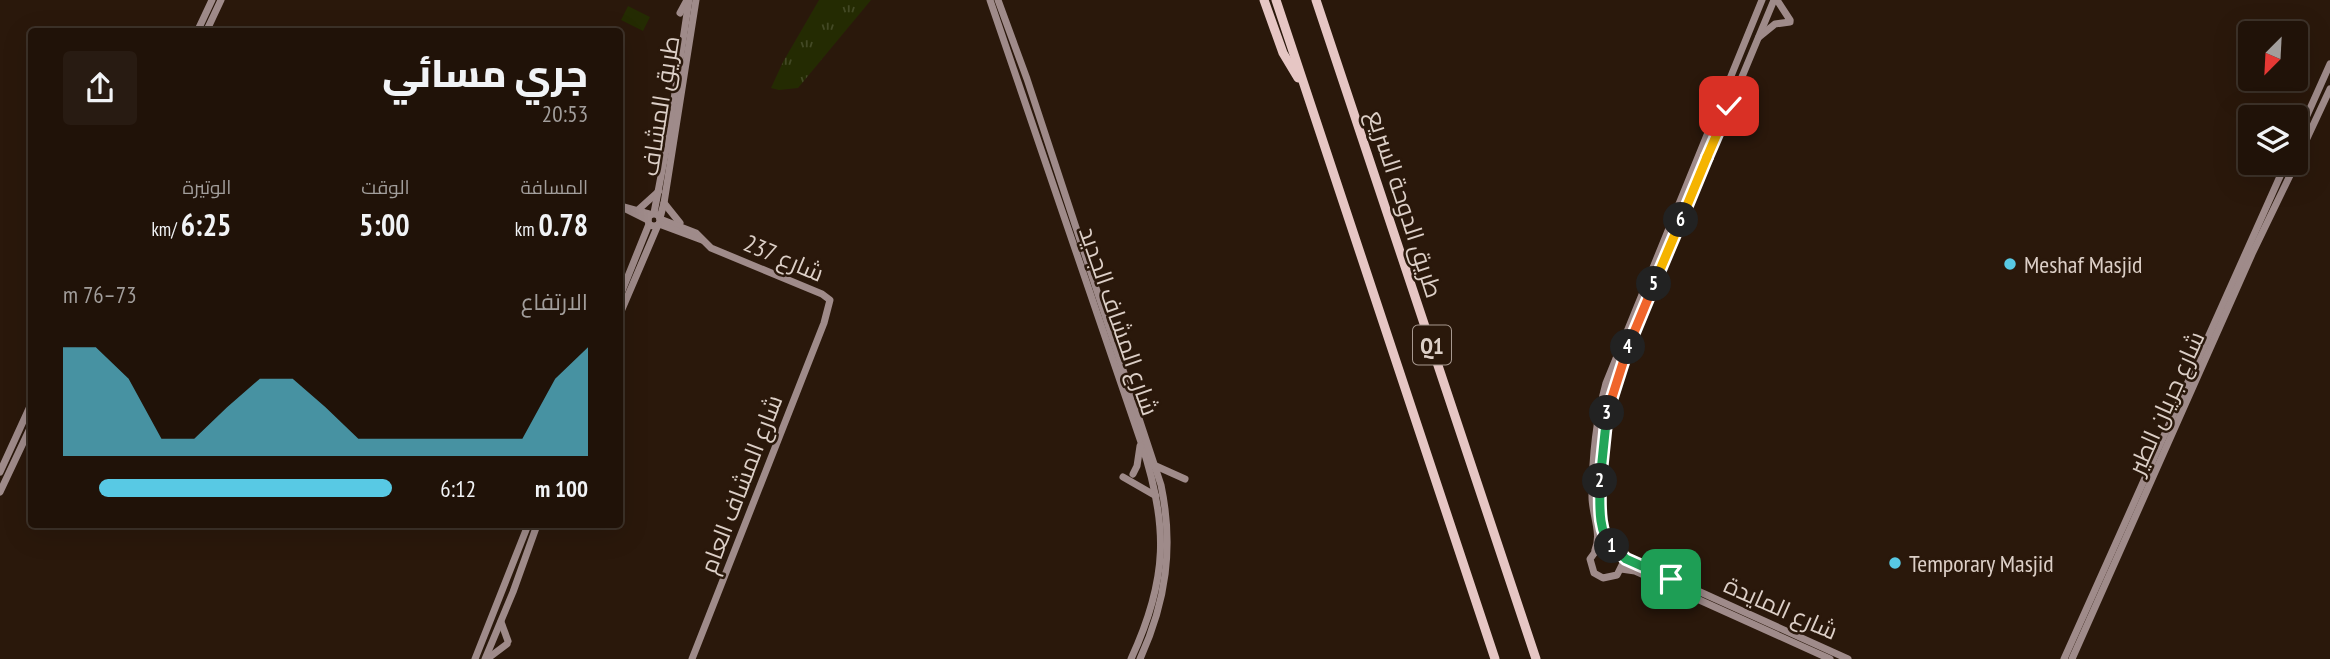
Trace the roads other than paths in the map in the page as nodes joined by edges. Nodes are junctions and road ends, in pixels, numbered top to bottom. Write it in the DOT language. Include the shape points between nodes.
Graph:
graph roads {
  1 [pos="212,0"];
  2 [pos="221,0"];
  3 [pos="688,0"];
  4 [pos="696,0"];
  5 [pos="990,0"];
  6 [pos="998,0"];
  7 [pos="1264,0"];
  8 [pos="1276,0"];
  9 [pos="1316,0"];
  10 [pos="1322,0"];
  11 [pos="1762,0"];
  12 [pos="1775,0"];
  13 [pos="680,13"];
  14 [pos="202,28"];
  15 [pos="203,28"];
  16 [pos="1327,30"];
  17 [pos="1758,37"];
  18 [pos="676,43"];
  19 [pos="681,58"];
  20 [pos="2330,64"];
  21 [pos="1305,89"];
  22 [pos="2330,89"];
  23 [pos="2308,113"];
  24 [pos="2308,136"];
  25 [pos="2281,175"];
  26 [pos="2292,175"];
  27 [pos="1694,189"];
  28 [pos="659,191"];
  29 [pos="1696,200"];
  30 [pos="664,203"];
  31 [pos="623,207"];
  32 [pos="623,208"];
  33 [pos="638,210"];
  34 [pos="629,212"];
  35 [pos="655,220"];
  36 [pos="669,228"];
  37 [pos="685,228"];
  38 [pos="645,233"];
  39 [pos="651,240"];
  40 [pos="702,240"];
  41 [pos="1653,268"];
  42 [pos="1643,276"];
  43 [pos="623,288"];
  44 [pos="1656,293"];
  45 [pos="1648,298"];
  46 [pos="623,307"];
  47 [pos="824,323"];
  48 [pos="1611,353"];
  49 [pos="1613,366"];
  50 [pos="1615,382"];
  51 [pos="1618,392"];
  52 [pos="2177,403"];
  53 [pos="2186,407"];
  54 [pos="28,411"];
  55 [pos="28,421"];
  56 [pos="19,430"];
  57 [pos="28,432"];
  58 [pos="10,433"];
  59 [pos="1141,442"];
  60 [pos="22,445"];
  61 [pos="1156,466"];
  62 [pos="0,471"];
  63 [pos="1133,474"];
  64 [pos="1123,477"];
  65 [pos="1185,479"];
  66 [pos="0,492"];
  67 [pos="1156,496"];
  68 [pos="527,528"];
  69 [pos="536,528"];
  70 [pos="1611,546"];
  71 [pos="1595,550"];
  72 [pos="1622,556"];
  73 [pos="1621,569"];
  74 [pos="501,621"];
  75 [pos="1833,656"];
  76 [pos="1847,656"];
  77 [pos="475,659"];
  78 [pos="485,659"];
  79 [pos="692,659"];
  80 [pos="1131,659"];
  81 [pos="1140,659"];
  82 [pos="1495,659"];
  83 [pos="1536,659"];
  84 [pos="2064,659"];
  85 [pos="2072,659"];
  1 -- 14 [label="street"];
  2 -- 15 [label="street"];
  3 -- 13 [label="street"];
  3 -- 19 [label="street, طريق المشاف"];
  4 -- 30 [label="street, طريق المشاف"];
  5 -- 59 [label="street, شارع المشاف الجديد"];
  6 -- 61 [label="street, شارع المشاف الجديد"];
  7 -- 21 [label="highway" via="1283,53"];
  8 -- 21 [label="highway"];
  9 -- 16 [label="highway, طريق الدوحة السريع / Q1"];
  10 -- 16 [label="highway"];
  11 -- 41 [label="street"];
  12 -- 17 [label="street"];
  12 -- 17 [label="street" via="1790,21 1775,24"];
  16 -- 83 [label="highway, طريق الدوحة السريع / Q1"];
  17 -- 27 [label="street"];
  18 -- 19 [label="street"];
  19 -- 28 [label="street, طريق المشاف"];
  20 -- 23 [label="street"];
  21 -- 82 [label="highway"];
  22 -- 24 [label="street, شارع جريان الطير"];
  25 -- 52 [label="street, شارع جريان الطير"];
  26 -- 53 [label="street, شارع جريان الطير" via="2252,254"];
  27 -- 29 [label="street"];
  27 -- 45 [label="street"];
  28 -- 33 [label="street"];
  28 -- 35 [label="street, طريق المشاف"];
  30 -- 35 [label="street, طريق المشاف"];
  30 -- 37 [label="street"];
  31 -- 33 [label="street, شارع 237"];
  32 -- 34 [label="street, شارع 237"];
  33 -- 35 [label="street, شارع 237"];
  34 -- 35 [label="street, شارع 237"];
  34 -- 38 [label="street"];
  35 -- 36 [label="street, شارع 237"];
  35 -- 37 [label="street, شارع 237"];
  35 -- 38 [label="street, طريق المشاف"];
  35 -- 39 [label="street, طريق المشاف"];
  36 -- 39 [label="street"];
  36 -- 40 [label="street, شارع 237"];
  37 -- 40 [label="street, شارع 237"];
  38 -- 43 [label="street, طريق المشاف"];
  39 -- 46 [label="street, طريق المشاف"];
  40 -- 47 [label="street, شارع 237" via="710,248 822,294 830,300"];
  41 -- 42 [label="street"];
  41 -- 49 [label="street"];
  44 -- 45 [label="street"];
  45 -- 50 [label="street"];
  47 -- 79 [label="street, شارع المشاف العام"];
  48 -- 49 [label="street"];
  49 -- 71 [label="street" via="1595,435"];
  50 -- 51 [label="street"];
  50 -- 70 [label="street" via="1605,423 1600,487 1603,527"];
  52 -- 53 [label="street"];
  52 -- 84 [label="street, شارع جريان الطير"];
  53 -- 85 [label="street, شارع جريان الطير"];
  54 -- 56 [label="street"];
  55 -- 60 [label="street"];
  56 -- 58 [label="street"];
  56 -- 62 [label="street"];
  57 -- 60 [label="street"];
  59 -- 63 [label="street"];
  59 -- 67 [label="street, شارع المشاف الجديد"];
  60 -- 66 [label="street"];
  61 -- 65 [label="street"];
  61 -- 81 [label="street, شارع المشاف الجديد" via="1168,559 1160,608"];
  64 -- 67 [label="street"];
  67 -- 80 [label="street, شارع المشاف الجديد" via="1161,547 1158,584"];
  68 -- 77 [label="street"];
  69 -- 74 [label="street"];
  70 -- 71 [label="street"];
  70 -- 72 [label="street"];
  71 -- 73 [label="street" via="1590,563 1597,575 1611,578"];
  72 -- 73 [label="street"];
  72 -- 75 [label="street, شارع المايدة"];
  73 -- 75 [label="street, شارع المايدة"];
  74 -- 78 [label="street"];
  74 -- 78 [label="street" via="508,642"];
  75 -- 76 [label="street, شارع المايدة"];
}
